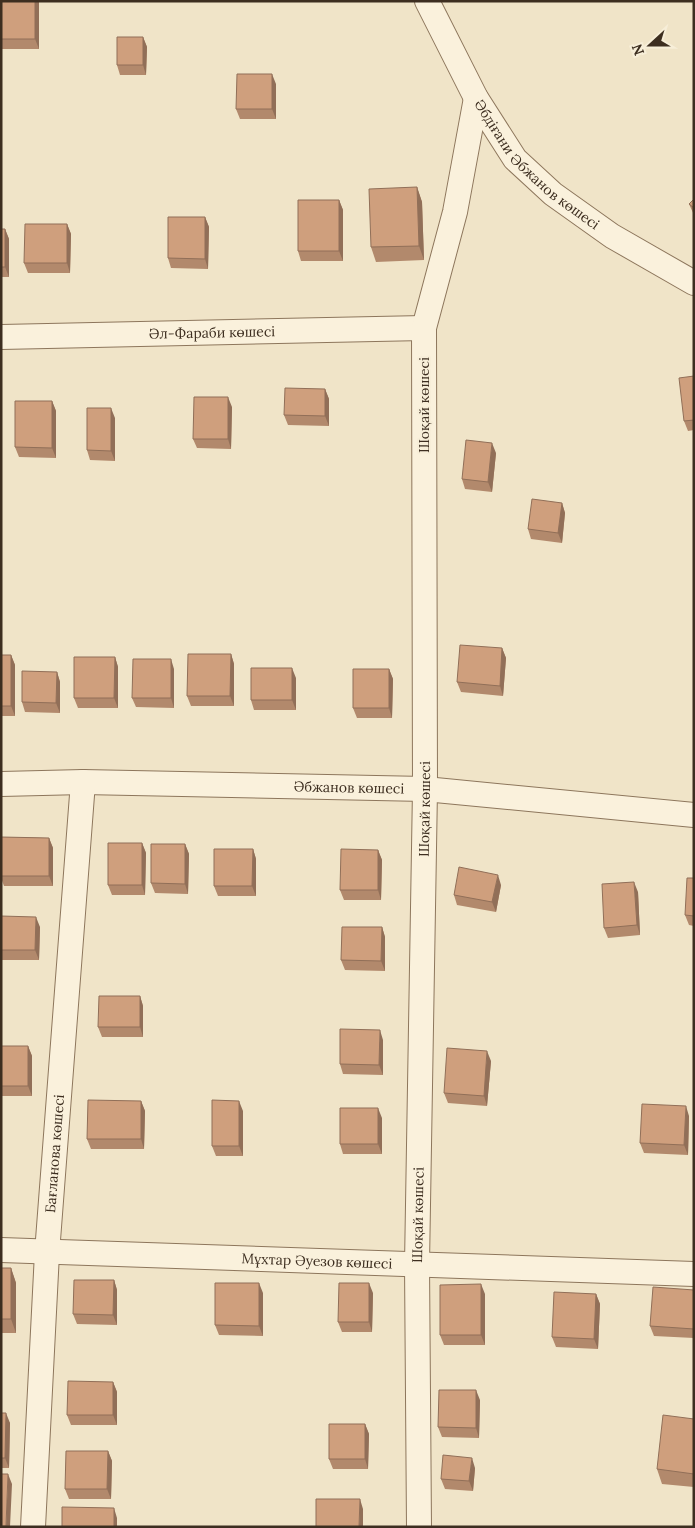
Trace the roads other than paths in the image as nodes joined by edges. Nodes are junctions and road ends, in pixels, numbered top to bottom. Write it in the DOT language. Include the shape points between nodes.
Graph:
graph roads {
  1 [pos="427,1"];
  2 [pos="476,98"];
  3 [pos="694,283"];
  4 [pos="424,328"];
  5 [pos="1,337"];
  6 [pos="83,782"];
  7 [pos="1,784"];
  8 [pos="426,789"];
  9 [pos="694,815"];
  10 [pos="1,1250"];
  11 [pos="47,1252"];
  12 [pos="417,1264"];
  13 [pos="694,1274"];
  14 [pos="33,1527"];
  15 [pos="419,1527"];
  1 -- 2 [label="street, Әбдіғани Әбжанов көшесі"];
  2 -- 3 [label="street, Әбдіғани Әбжанов көшесі" via="515,159 553,194 612,236"];
  2 -- 4 [label="street, Шоқай көшесі" via="455,212"];
  4 -- 5 [label="street, Әл-Фараби көшесі"];
  4 -- 8 [label="street, Шоқай көшесі"];
  6 -- 7 [label="street, Әбжанов көшесі"];
  6 -- 8 [label="street, Әбжанов көшесі"];
  6 -- 11 [label="street, Бағланова көшесі"];
  8 -- 9 [label="street, Әбжанов көшесі"];
  8 -- 12 [label="street, Шоқай көшесі"];
  10 -- 11 [label="street, Мұхтар Әуезов көшесі"];
  11 -- 12 [label="street, Мұхтар Әуезов көшесі"];
  11 -- 14 [label="street, Бағланова көшесі"];
  12 -- 13 [label="street, Мұхтар Әуезов көшесі"];
  12 -- 15 [label="street, Шоқай көшесі"];
}
